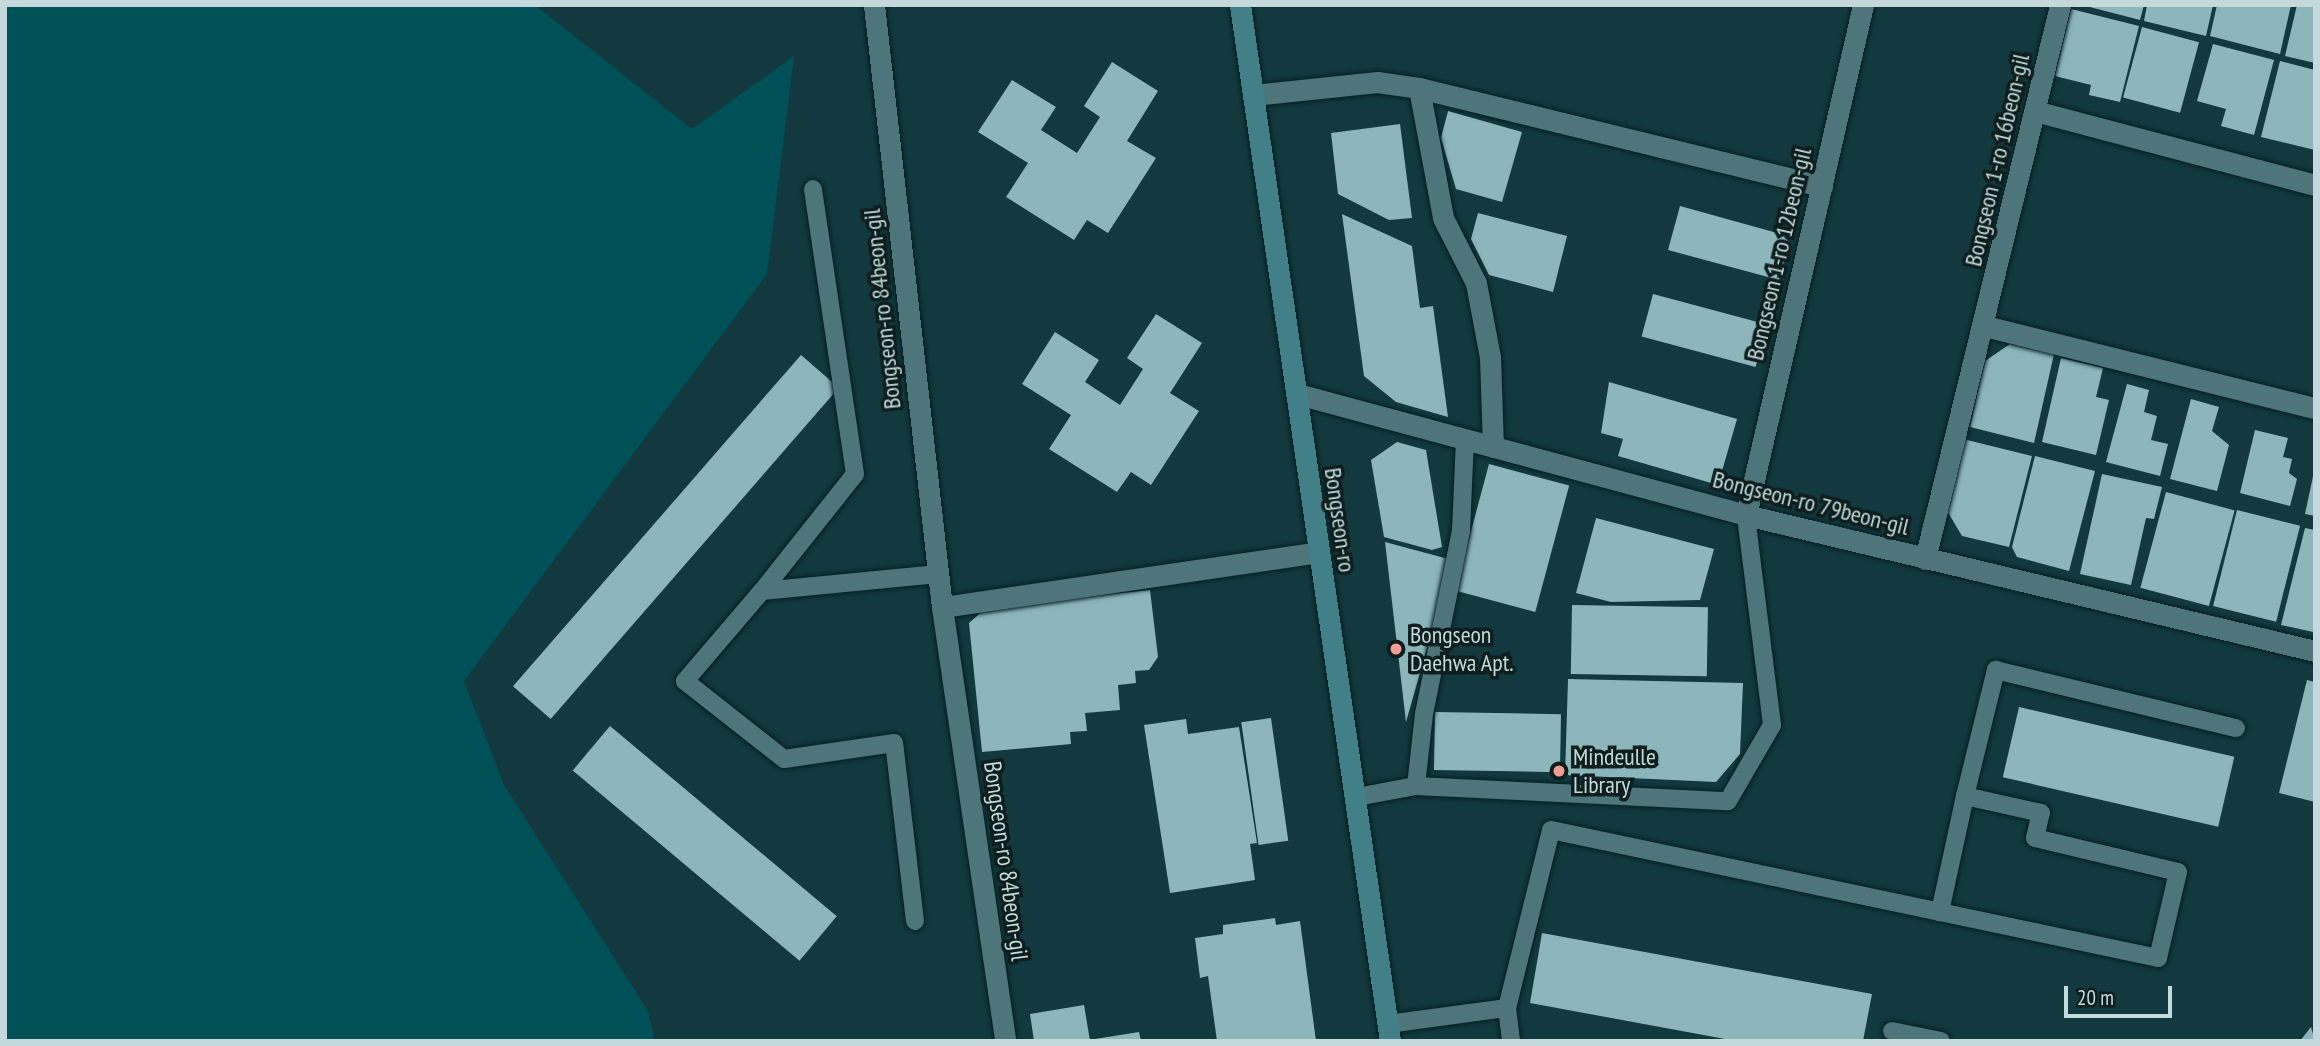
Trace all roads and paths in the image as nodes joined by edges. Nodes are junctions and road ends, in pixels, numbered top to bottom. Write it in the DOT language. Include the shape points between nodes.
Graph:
graph roads {
  1 [pos="874,5"];
  2 [pos="1240,5"];
  3 [pos="1863,5"];
  4 [pos="2060,5"];
  5 [pos="1419,88"];
  6 [pos="1253,95"];
  7 [pos="2035,111"];
  8 [pos="2315,185"];
  9 [pos="1822,186"];
  10 [pos="813,188"];
  11 [pos="1985,326"];
  12 [pos="1298,394"];
  13 [pos="2315,408"];
  14 [pos="1465,440"];
  15 [pos="1493,447"];
  16 [pos="1745,515"];
  17 [pos="1317,552"];
  18 [pos="1925,559"];
  19 [pos="938,574"];
  20 [pos="762,592"];
  21 [pos="942,607"];
  22 [pos="2315,651"];
  23 [pos="2236,728"];
  24 [pos="1416,786"];
  25 [pos="1965,796"];
  26 [pos="1357,797"];
  27 [pos="1940,912"];
  28 [pos="915,921"];
  29 [pos="1507,1008"];
  30 [pos="1892,1031"];
  31 [pos="1389,1032"];
  32 [pos="1005,1041"];
  33 [pos="1511,1041"];
  34 [pos="1941,1041"];
  1 -- 19 [label="street, Bongseon-ro 84beon-gil"];
  2 -- 6 [label="main road, Bongseon-ro"];
  3 -- 9 [label="street, Bongseon 1-ro 12beon-gil"];
  4 -- 7 [label="street, Bongseon 1-ro 16beon-gil"];
  5 -- 6 [label="street" via="1377,82"];
  5 -- 9 [label="street"];
  5 -- 15 [label="street" via="1443,218 1476,283 1490,357"];
  6 -- 12 [label="main road, Bongseon-ro"];
  7 -- 8 [label="street"];
  7 -- 11 [label="street, Bongseon 1-ro 16beon-gil"];
  9 -- 16 [label="street, Bongseon 1-ro 12beon-gil"];
  10 -- 20 [label="lane" via="855,474"];
  11 -- 13 [label="street"];
  11 -- 18 [label="street, Bongseon 1-ro 16beon-gil"];
  12 -- 14 [label="street, Bongseon-ro 79beon-gil"];
  12 -- 17 [label="main road, Bongseon-ro"];
  14 -- 15 [label="street, Bongseon-ro 79beon-gil"];
  14 -- 24 [label="lane" via="1461,531 1424,714"];
  15 -- 16 [label="street, Bongseon-ro 79beon-gil"];
  16 -- 18 [label="street, Bongseon-ro 79beon-gil"];
  16 -- 24 [label="lane" via="1772,726 1728,801"];
  17 -- 21 [label="street"];
  17 -- 26 [label="main road, Bongseon-ro"];
  18 -- 22 [label="street, Bongseon-ro 79beon-gil"];
  19 -- 20 [label="lane"];
  19 -- 21 [label="street, Bongseon-ro 84beon-gil"];
  20 -- 28 [label="lane" via="685,681 784,759 894,743"];
  21 -- 32 [label="street, Bongseon-ro 84beon-gil"];
  23 -- 25 [label="lane" via="1996,670"];
  24 -- 26 [label="lane"];
  25 -- 27 [label="lane"];
  25 -- 27 [label="lane" via="2040,813 2035,838 2178,872 2158,958"];
  26 -- 31 [label="main road, Bongseon-ro"];
  27 -- 29 [label="lane" via="1551,830"];
  29 -- 31 [label="lane"];
  29 -- 33 [label="lane"];
  30 -- 34 [label="lane"];
}
